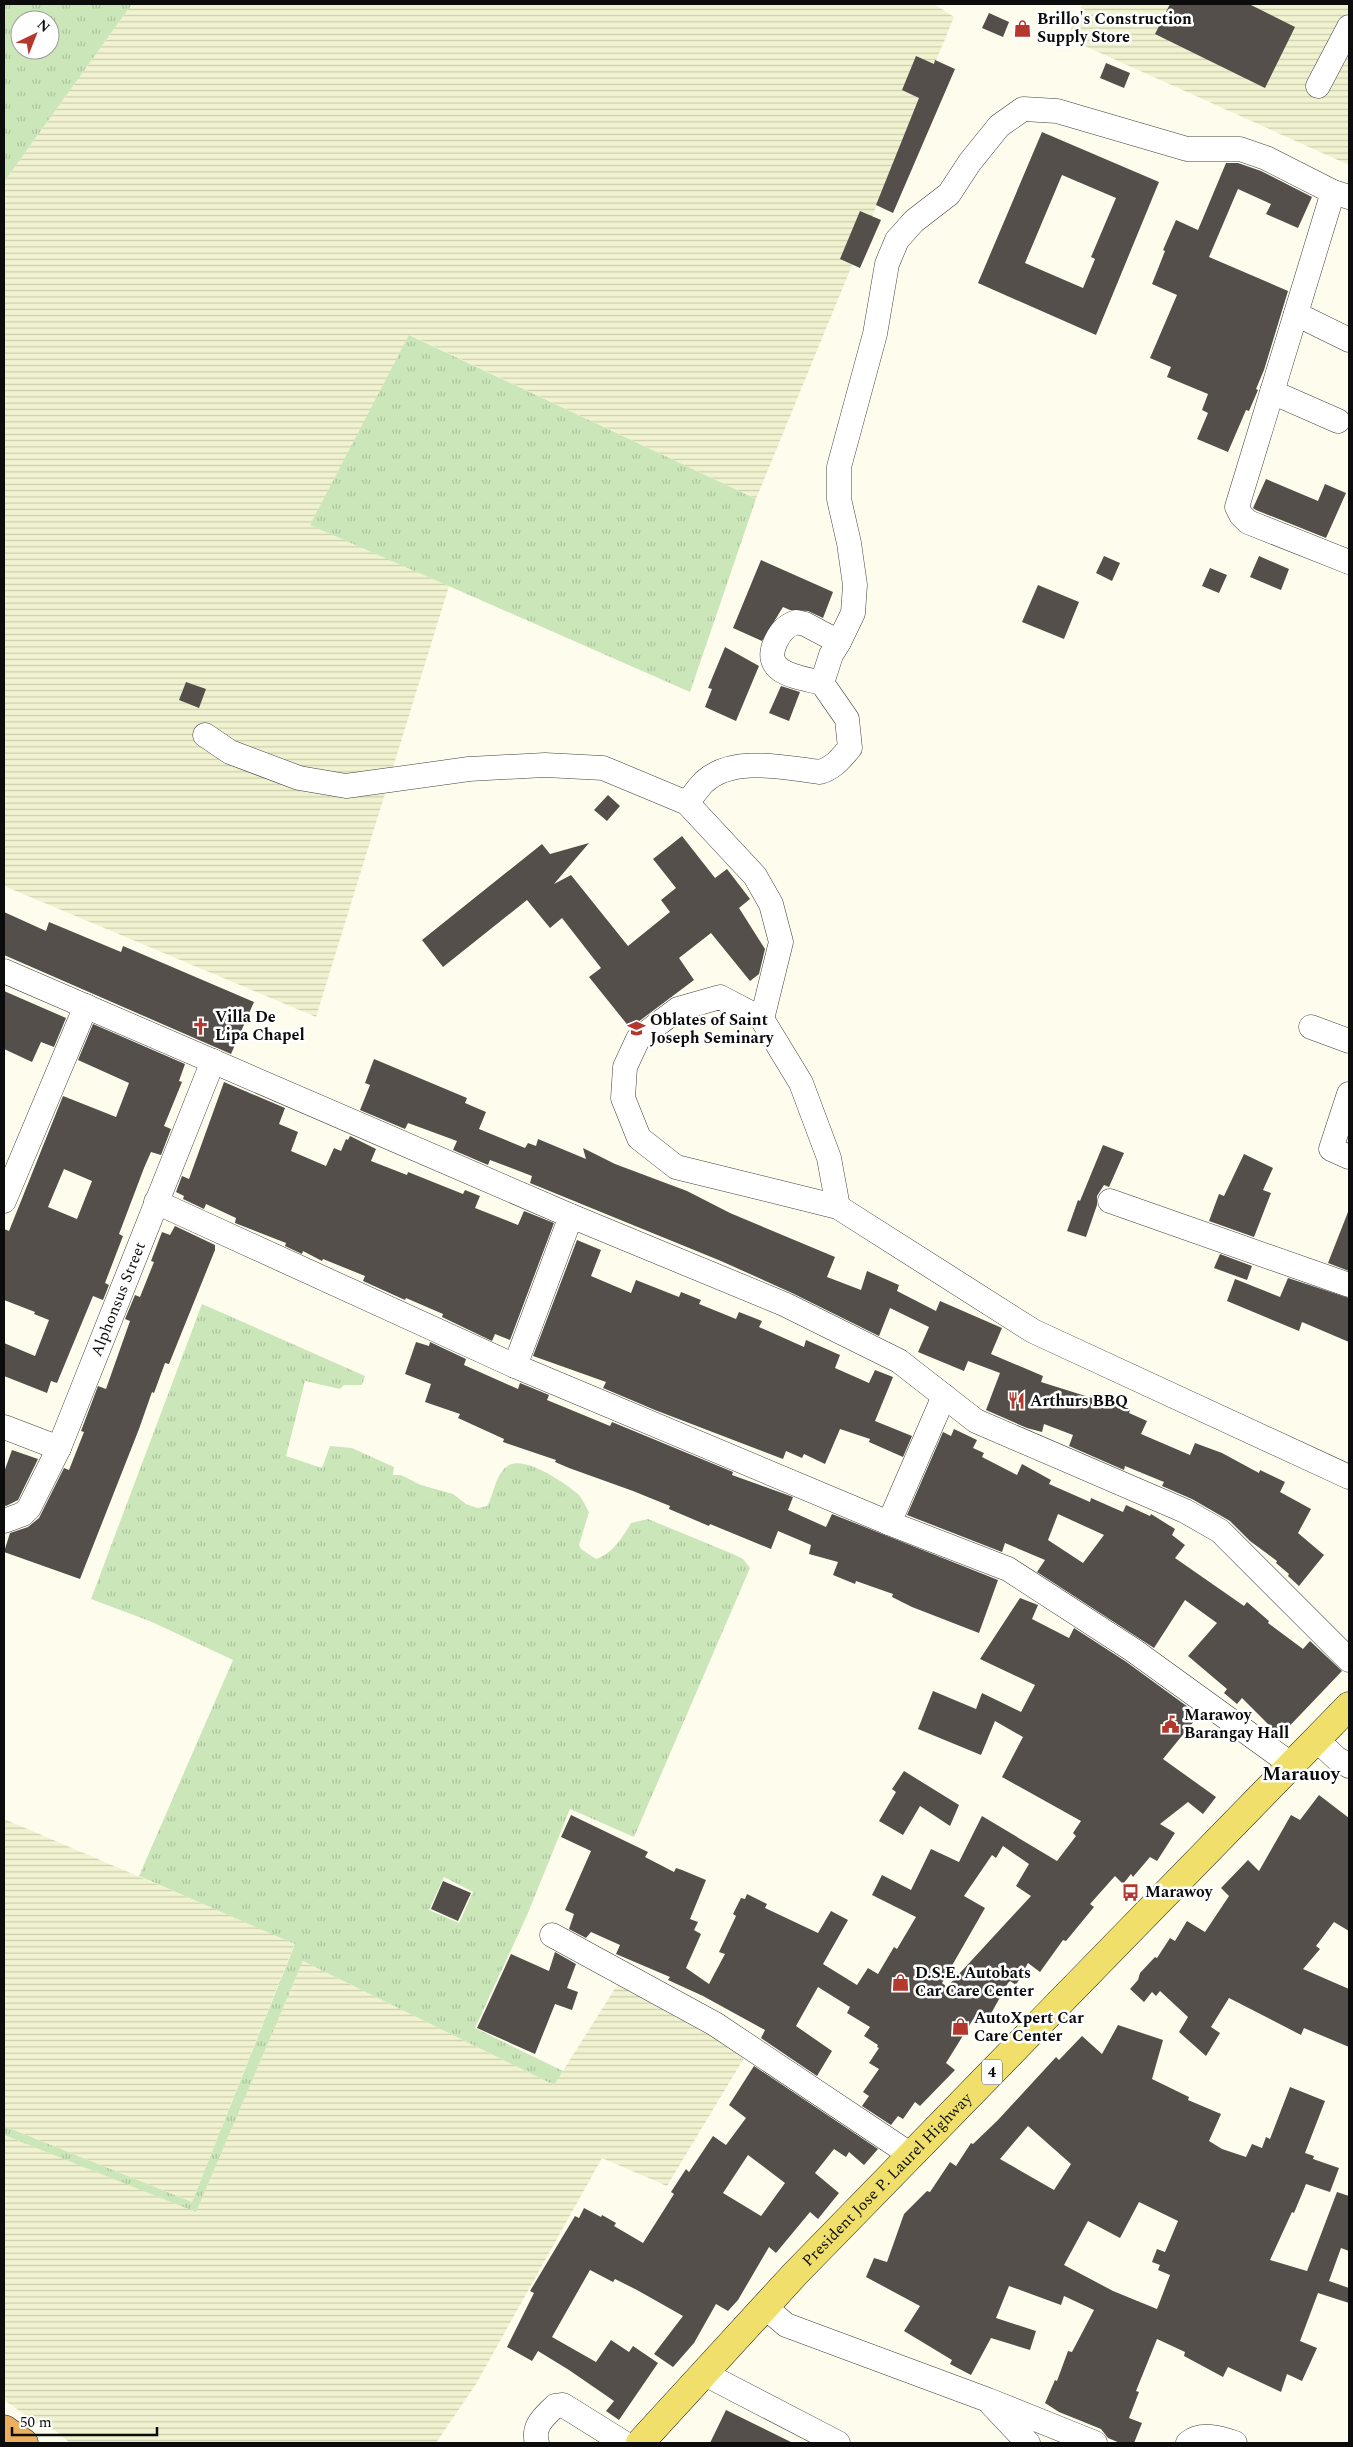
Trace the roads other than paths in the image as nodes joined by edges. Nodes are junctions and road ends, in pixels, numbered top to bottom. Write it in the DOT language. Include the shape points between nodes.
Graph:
graph roads {
  1 [pos="1349,28"];
  2 [pos="1318,86"];
  3 [pos="1341,194"];
  4 [pos="1296,314"];
  5 [pos="1349,340"];
  6 [pos="1272,392"];
  7 [pos="1338,421"];
  8 [pos="1349,562"];
  9 [pos="839,642"];
  10 [pos="822,683"];
  11 [pos="205,735"];
  12 [pos="687,803"];
  13 [pos="4,971"];
  14 [pos="86,1006"];
  15 [pos="762,1019"];
  16 [pos="1310,1027"];
  17 [pos="1349,1041"];
  18 [pos="212,1062"];
  19 [pos="1349,1094"];
  20 [pos="1349,1157"];
  21 [pos="4,1201"];
  22 [pos="1110,1201"];
  23 [pos="156,1202"];
  24 [pos="838,1207"];
  25 [pos="570,1216"];
  26 [pos="1349,1285"];
  27 [pos="514,1366"];
  28 [pos="944,1396"];
  29 [pos="4,1427"];
  30 [pos="59,1448"];
  31 [pos="1349,1477"];
  32 [pos="4,1521"];
  33 [pos="889,1523"];
  34 [pos="1349,1660"];
  35 [pos="1349,1706"];
  36 [pos="1317,1740"];
  37 [pos="1292,1765"];
  38 [pos="1349,1766"];
  39 [pos="552,1935"];
  40 [pos="911,2155"];
  41 [pos="765,2307"];
  42 [pos="703,2374"];
  43 [pos="988,2400"];
  44 [pos="4,2429"];
  45 [pos="24,2443"];
  46 [pos="537,2443"];
  47 [pos="624,2443"];
  48 [pos="640,2443"];
  49 [pos="838,2443"];
  50 [pos="1028,2443"];
  51 [pos="1095,2443"];
  52 [pos="1188,2443"];
  53 [pos="1235,2443"];
  1 -- 2 [label="street"];
  3 -- 4 [label="street"];
  3 -- 9 [label="street" via="1240,149 1187,149 1058,111 1024,109 999,126 949,194 914,221 897,240 886,264 875,334 839,467 839,499 850,543 855,585 853,613"];
  4 -- 5 [label="street"];
  4 -- 6 [label="street"];
  6 -- 7 [label="street"];
  6 -- 8 [label="street" via="1237,507 1248,522"];
  9 -- 10 [label="street"];
  9 -- 10 [label="street" via="796,622 787,626 776,642 772,653 776,666 786,673"];
  10 -- 12 [label="street" via="847,719 850,748 836,764 820,772 744,766 717,774 705,782"];
  11 -- 12 [label="street" via="230,752 299,778 346,786 470,769 546,765 603,768"];
  12 -- 15 [label="street" via="755,876 771,904 782,942"];
  13 -- 14 [label="street"];
  14 -- 18 [label="street"];
  14 -- 21 [label="street"];
  15 -- 24 [label="street" via="801,1083 829,1158"];
  15 -- 24 [label="street" via="720,997 678,1009 638,1039 625,1067 623,1098 639,1138 676,1167"];
  16 -- 17 [label="street"];
  18 -- 23 [label="street, Alphonsus Street"];
  18 -- 25 [label="street"];
  19 -- 20 [label="street" via="1331,1149"];
  22 -- 26 [label="street"];
  23 -- 27 [label="street"];
  23 -- 30 [label="street, Alphonsus Street"];
  24 -- 31 [label="street" via="1033,1331"];
  25 -- 27 [label="street"];
  25 -- 28 [label="street" via="784,1304 899,1361"];
  27 -- 33 [label="street"];
  28 -- 33 [label="street"];
  28 -- 34 [label="street" via="976,1421 1186,1512 1220,1531"];
  29 -- 30 [label="street"];
  30 -- 32 [label="street, Alphonsus Street" via="29,1508 23,1514"];
  33 -- 37 [label="street" via="1008,1569 1133,1650"];
  35 -- 36 [label="main road, President Jose P. Laurel Highway / 4"];
  36 -- 37 [label="main road, President Jose P. Laurel Highway / 4"];
  36 -- 38 [label="street"];
  37 -- 40 [label="main road, President Jose P. Laurel Highway / 4"];
  39 -- 40 [label="street" via="715,2024"];
  40 -- 41 [label="main road, President Jose P. Laurel Highway / 4"];
  41 -- 42 [label="main road, President Jose P. Laurel Highway / 4"];
  41 -- 43 [label="street" via="786,2324"];
  42 -- 48 [label="main road, President Jose P. Laurel Highway / 4"];
  42 -- 49 [label="street"];
  43 -- 50 [label="street"];
  43 -- 51 [label="street"];
  44 -- 45 [label="highway"];
  46 -- 47 [label="street" via="536,2426 555,2406 563,2405"];
  52 -- 53 [label="street" via="1199,2436"];
}
